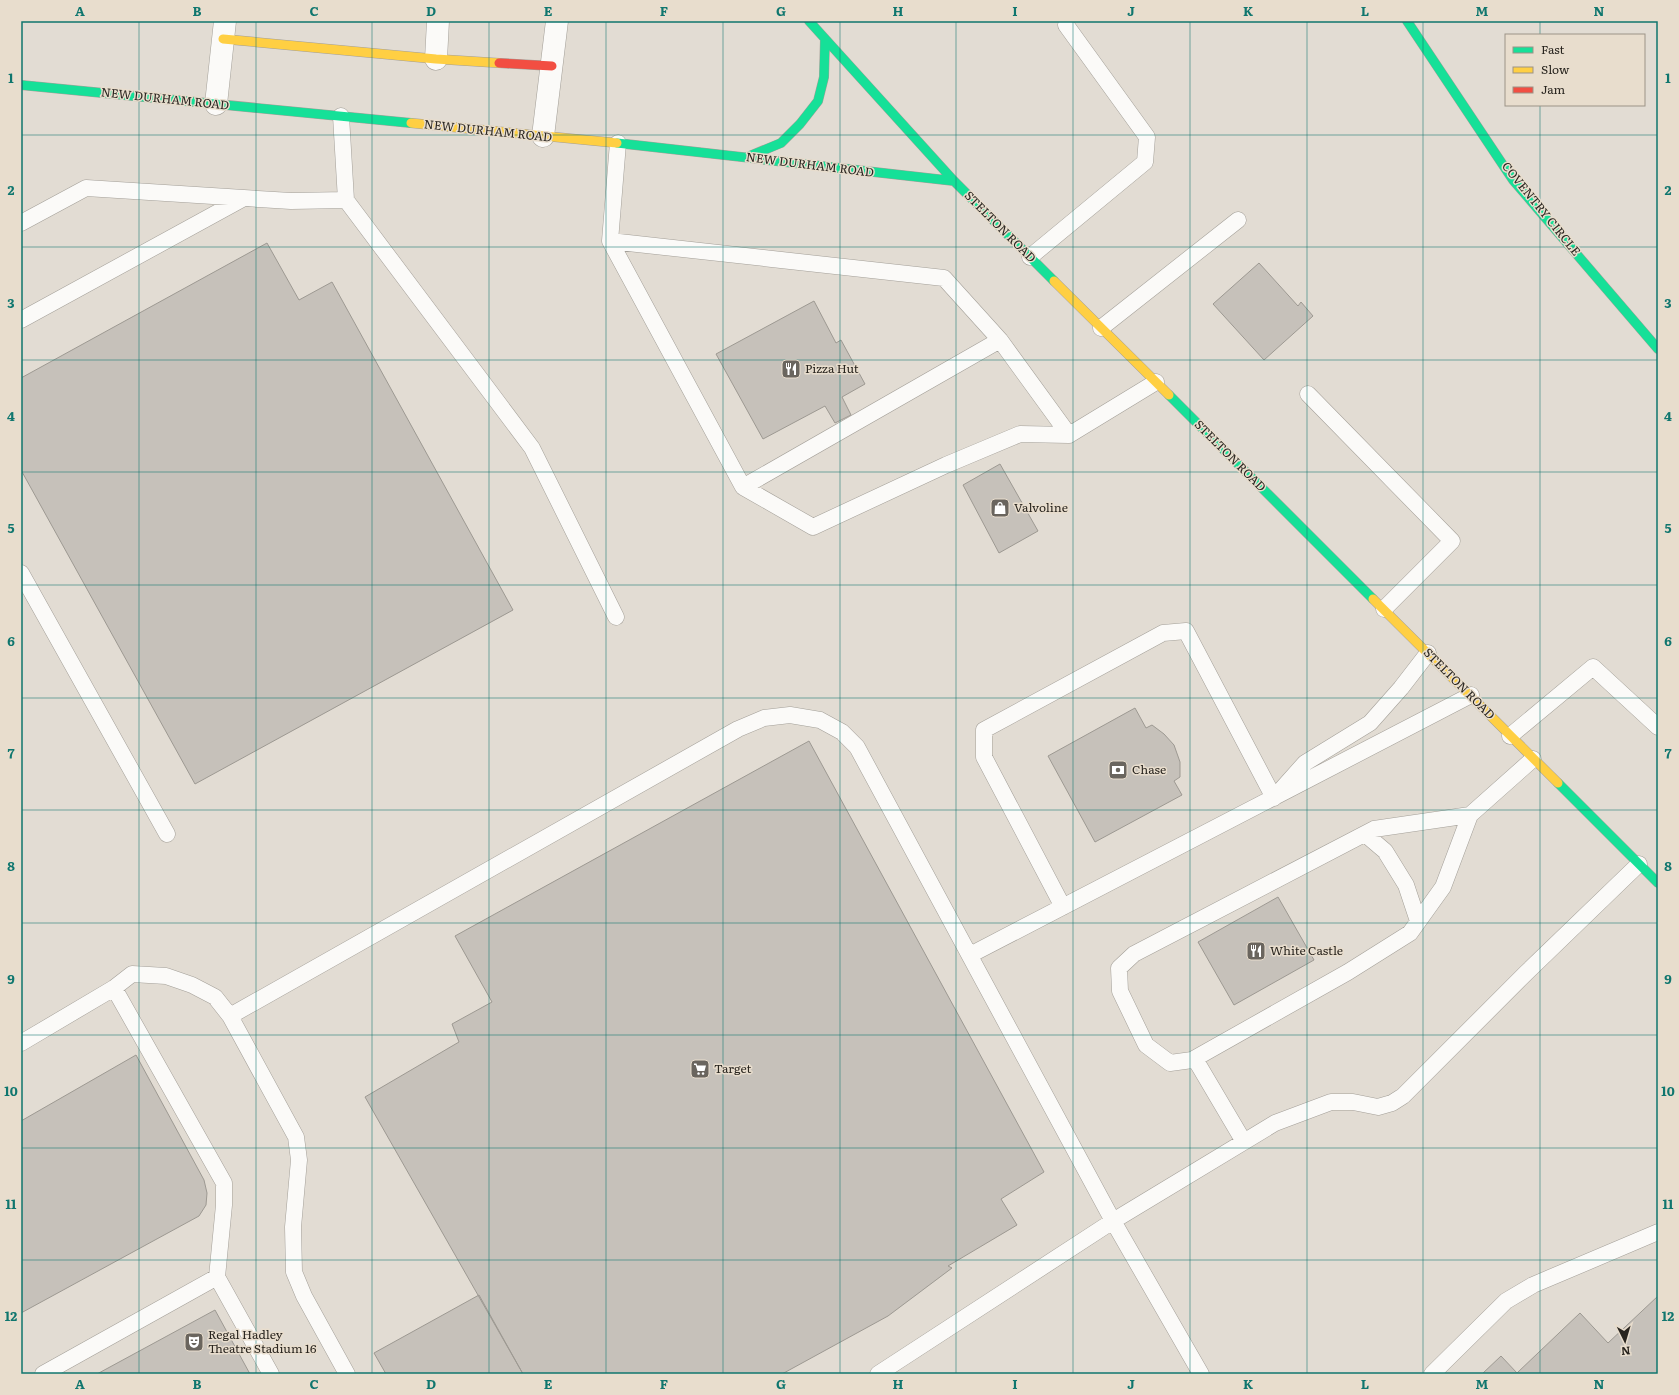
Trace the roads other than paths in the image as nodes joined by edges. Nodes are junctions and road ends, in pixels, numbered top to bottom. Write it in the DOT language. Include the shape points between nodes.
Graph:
graph roads {
  1 [pos="438,21"];
  2 [pos="557,21"];
  3 [pos="809,21"];
  4 [pos="1407,21"];
  5 [pos="1066,25"];
  6 [pos="224,30"];
  7 [pos="825,39"];
  8 [pos="436,59"];
  9 [pos="552,66"];
  10 [pos="21,85"];
  11 [pos="216,104"];
  12 [pos="341,116"];
  13 [pos="543,136"];
  14 [pos="618,143"];
  15 [pos="746,157"];
  16 [pos="954,181"];
  17 [pos="244,198"];
  18 [pos="346,200"];
  19 [pos="1238,220"];
  20 [pos="21,223"];
  21 [pos="610,241"];
  22 [pos="1030,257"];
  23 [pos="21,320"];
  24 [pos="1101,328"];
  25 [pos="1000,340"];
  26 [pos="1658,349"];
  27 [pos="1156,382"];
  28 [pos="1308,394"];
  29 [pos="1069,435"];
  30 [pos="743,487"];
  31 [pos="21,573"];
  32 [pos="1384,610"];
  33 [pos="616,617"];
  34 [pos="1428,653"];
  35 [pos="1471,695"];
  36 [pos="1658,727"];
  37 [pos="1510,736"];
  38 [pos="1533,759"];
  39 [pos="1274,798"];
  40 [pos="1470,815"];
  41 [pos="167,834"];
  42 [pos="1365,834"];
  43 [pos="1640,864"];
  44 [pos="1658,883"];
  45 [pos="1063,907"];
  46 [pos="1418,921"];
  47 [pos="970,955"];
  48 [pos="114,988"];
  49 [pos="230,1016"];
  50 [pos="21,1043"];
  51 [pos="1194,1058"];
  52 [pos="1244,1142"];
  53 [pos="1114,1221"];
  54 [pos="1658,1232"];
  55 [pos="217,1277"];
  56 [pos="43,1374"];
  57 [pos="271,1374"];
  58 [pos="347,1374"];
  59 [pos="878,1374"];
  60 [pos="1201,1374"];
  61 [pos="1432,1374"];
  1 -- 8 [label="street"];
  2 -- 9 [label="street"];
  3 -- 7 [label="main road, STELTON ROAD"];
  4 -- 26 [label="main road, COVENTRY CIRCLE" via="1513,180"];
  5 -- 22 [label="lane" via="1147,137 1145,162"];
  6 -- 8 [label="main road"];
  6 -- 11 [label="street"];
  7 -- 15 [label="main road" via="824,77 818,101 781,143"];
  7 -- 16 [label="main road, STELTON ROAD"];
  8 -- 9 [label="main road"];
  9 -- 13 [label="street"];
  10 -- 11 [label="main road, NEW DURHAM ROAD"];
  11 -- 12 [label="main road, NEW DURHAM ROAD"];
  12 -- 13 [label="main road, NEW DURHAM ROAD"];
  12 -- 18 [label="lane"];
  13 -- 14 [label="main road, NEW DURHAM ROAD"];
  14 -- 15 [label="main road, NEW DURHAM ROAD"];
  14 -- 21 [label="lane"];
  15 -- 16 [label="main road, NEW DURHAM ROAD"];
  16 -- 22 [label="main road, STELTON ROAD"];
  17 -- 18 [label="lane" via="291,201"];
  17 -- 20 [label="lane" via="86,188"];
  17 -- 23 [label="lane"];
  18 -- 33 [label="lane" via="532,448"];
  19 -- 24 [label="lane"];
  21 -- 25 [label="lane" via="944,278"];
  21 -- 30 [label="lane"];
  22 -- 24 [label="main road, STELTON ROAD"];
  24 -- 27 [label="main road, STELTON ROAD"];
  25 -- 29 [label="lane"];
  25 -- 30 [label="lane"];
  27 -- 29 [label="lane"];
  27 -- 32 [label="main road, STELTON ROAD"];
  28 -- 32 [label="lane" via="1452,541"];
  29 -- 30 [label="lane" via="1020,434 813,527"];
  31 -- 41 [label="lane"];
  32 -- 34 [label="main road, STELTON ROAD"];
  34 -- 35 [label="main road, STELTON ROAD"];
  34 -- 39 [label="lane" via="1402,688 1370,723 1305,763"];
  35 -- 37 [label="main road, STELTON ROAD"];
  35 -- 39 [label="lane"];
  36 -- 37 [label="lane" via="1593,667"];
  37 -- 38 [label="main road, STELTON ROAD"];
  38 -- 40 [label="lane"];
  38 -- 43 [label="main road, STELTON ROAD"];
  39 -- 45 [label="lane"];
  39 -- 45 [label="lane" via="1186,631 1163,633 984,730 984,757"];
  40 -- 42 [label="lane" via="1374,829"];
  40 -- 46 [label="lane" via="1443,887"];
  42 -- 46 [label="lane" via="1385,851 1406,885"];
  42 -- 51 [label="lane" via="1134,954 1119,968 1120,991 1146,1045 1170,1063"];
  43 -- 44 [label="main road, STELTON ROAD"];
  43 -- 52 [label="lane" via="1403,1096 1378,1107 1353,1102 1331,1102 1275,1123"];
  45 -- 47 [label="lane"];
  46 -- 51 [label="lane" via="1410,933 1348,972"];
  47 -- 49 [label="lane" via="857,747 842,732 820,720 790,715 764,718 738,729"];
  47 -- 53 [label="lane"];
  48 -- 49 [label="lane" via="132,974 166,976 216,997"];
  48 -- 50 [label="lane"];
  48 -- 55 [label="lane" via="224,1183"];
  49 -- 58 [label="lane" via="296,1137 299,1160 293,1227 294,1272 304,1296"];
  51 -- 52 [label="lane"];
  52 -- 53 [label="lane"];
  53 -- 59 [label="lane"];
  53 -- 60 [label="lane"];
  54 -- 61 [label="lane" via="1533,1285 1506,1301"];
  55 -- 56 [label="lane"];
  55 -- 57 [label="lane"];
}
